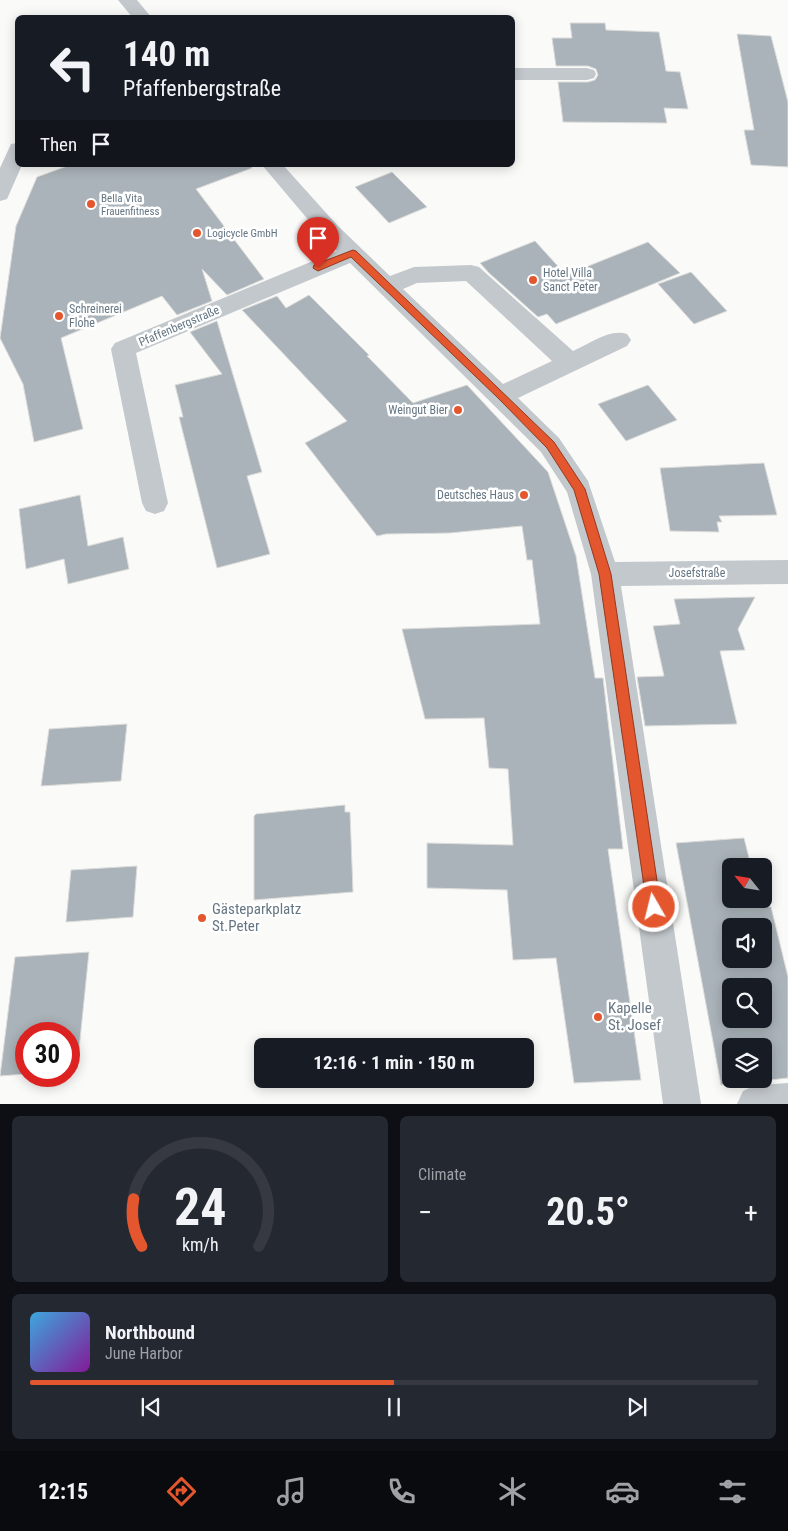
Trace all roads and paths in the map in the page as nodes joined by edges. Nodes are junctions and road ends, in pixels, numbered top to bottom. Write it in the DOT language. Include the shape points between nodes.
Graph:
graph roads {
  1 [pos="127,0"];
  2 [pos="139,15"];
  3 [pos="515,74"];
  4 [pos="587,74"];
  5 [pos="15,156"];
  6 [pos="274,167"];
  7 [pos="0,194"];
  8 [pos="353,253"];
  9 [pos="388,286"];
  10 [pos="619,340"];
  11 [pos="570,363"];
  12 [pos="502,395"];
  13 [pos="155,504"];
  14 [pos="788,572"];
  15 [pos="605,574"];
  16 [pos="788,1102"];
  17 [pos="682,1104"];
  18 [pos="756,1104"];
  1 -- 2 [label="street"];
  3 -- 4 [label="street"];
  5 -- 7 [label="street"];
  6 -- 8 [label="street"];
  8 -- 9 [label="street"];
  8 -- 13 [label="street, Pfaffenbergstraße" via="123,349"];
  9 -- 11 [label="street" via="414,275 471,273"];
  9 -- 12 [label="street"];
  10 -- 11 [label="street"];
  11 -- 12 [label="street"];
  12 -- 15 [label="street" via="550,445 579,489"];
  14 -- 15 [label="street, Josefstraße"];
  15 -- 17 [label="street"];
  16 -- 18 [label="street"];
}
